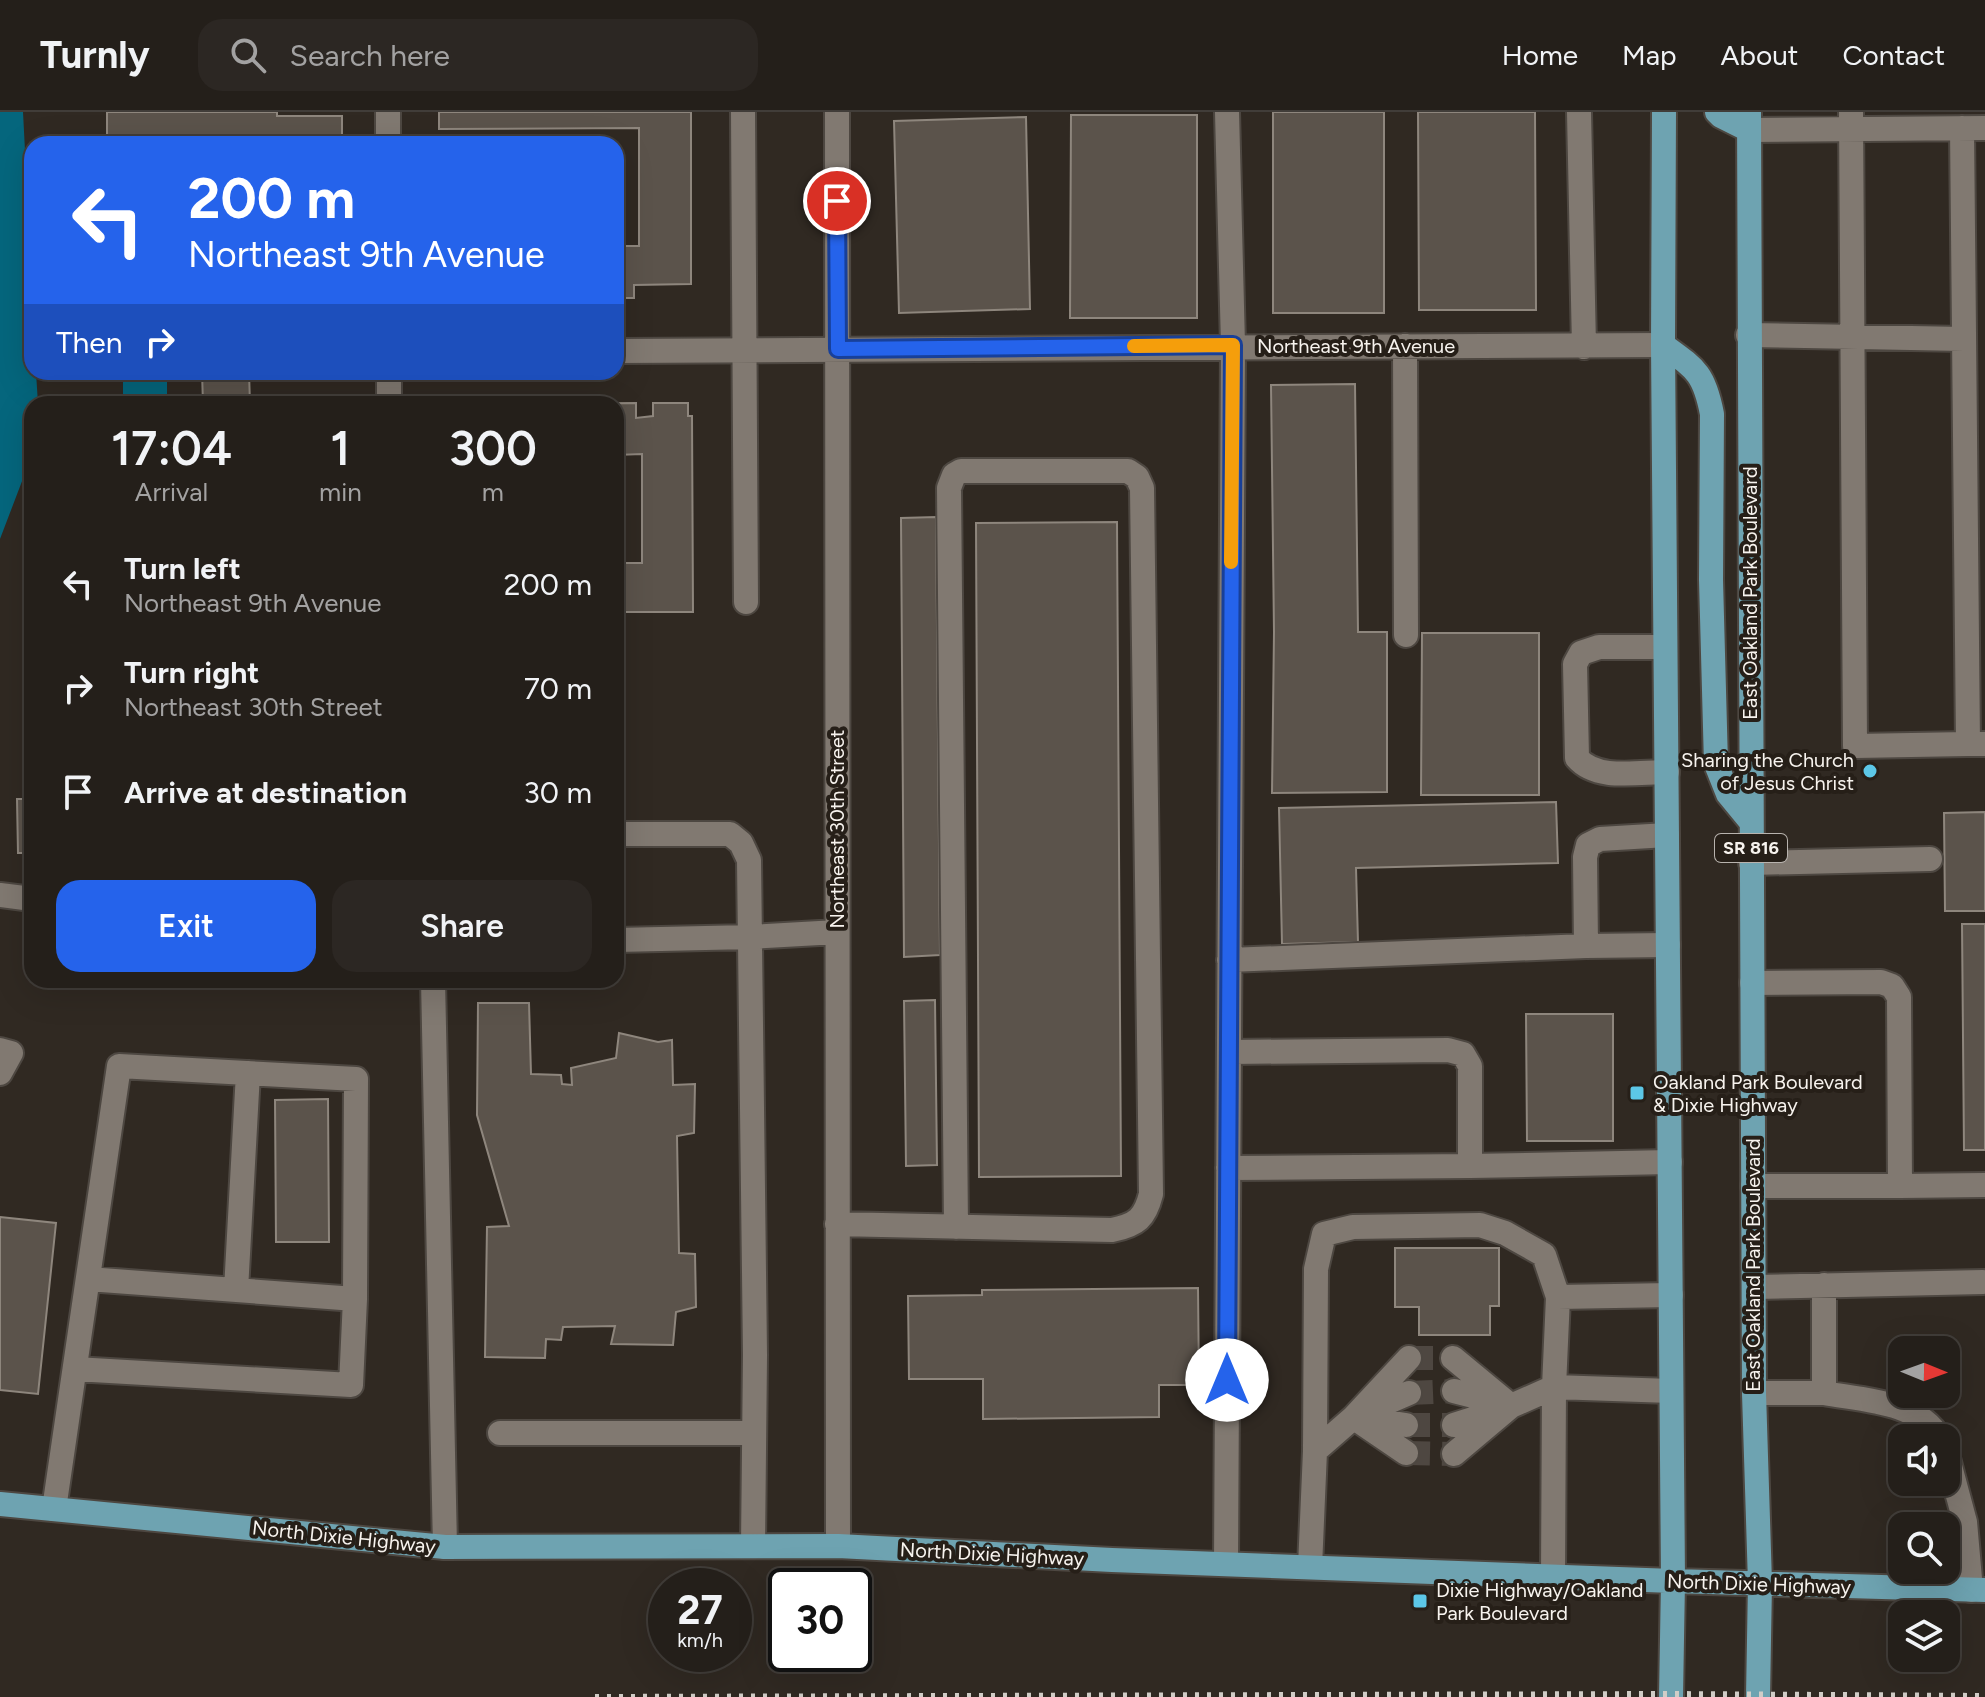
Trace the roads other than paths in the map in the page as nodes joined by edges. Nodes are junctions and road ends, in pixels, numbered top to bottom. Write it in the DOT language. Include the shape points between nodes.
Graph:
graph roads {
  1 [pos="388,112"];
  2 [pos="743,112"];
  3 [pos="837,112"];
  4 [pos="1227,112"];
  5 [pos="1579,112"];
  6 [pos="1664,112"];
  7 [pos="1717,112"];
  8 [pos="1851,120"];
  9 [pos="1749,121"];
  10 [pos="1973,128"];
  11 [pos="388,136"];
  12 [pos="1748,335"];
  13 [pos="1851,337"];
  14 [pos="1964,339"];
  15 [pos="1233,345"];
  16 [pos="1663,345"];
  17 [pos="1405,346"];
  18 [pos="1584,347"];
  19 [pos="838,349"];
  20 [pos="745,350"];
  21 [pos="624,351"];
  22 [pos="746,602"];
  23 [pos="1406,635"];
  24 [pos="1665,647"];
  25 [pos="1976,744"];
  26 [pos="1667,772"];
  27 [pos="1751,822"];
  28 [pos="624,834"];
  29 [pos="1667,835"];
  30 [pos="1930,859"];
  31 [pos="1751,863"];
  32 [pos="0,895"];
  33 [pos="24,898"];
  34 [pos="837,932"];
  35 [pos="750,937"];
  36 [pos="624,940"];
  37 [pos="1668,945"];
  38 [pos="1586,946"];
  39 [pos="1229,960"];
  40 [pos="1752,983"];
  41 [pos="433,988"];
  42 [pos="0,1050"];
  43 [pos="1229,1052"];
  44 [pos="0,1073"];
  45 [pos="248,1073"];
  46 [pos="1670,1162"];
  47 [pos="1470,1166"];
  48 [pos="1228,1168"];
  49 [pos="1985,1185"];
  50 [pos="1753,1186"];
  51 [pos="1900,1186"];
  52 [pos="837,1224"];
  53 [pos="956,1227"];
  54 [pos="88,1279"];
  55 [pos="1983,1282"];
  56 [pos="1824,1285"];
  57 [pos="1754,1287"];
  58 [pos="236,1290"];
  59 [pos="1671,1295"];
  60 [pos="1558,1297"];
  61 [pos="355,1299"];
  62 [pos="1409,1358"];
  63 [pos="1453,1358"];
  64 [pos="75,1369"];
  65 [pos="1554,1387"];
  66 [pos="1454,1391"];
  67 [pos="1671,1391"];
  68 [pos="1409,1393"];
  69 [pos="1754,1393"];
  70 [pos="1824,1393"];
  71 [pos="1511,1406"];
  72 [pos="1354,1417"];
  73 [pos="1929,1424"];
  74 [pos="1406,1425"];
  75 [pos="1454,1425"];
  76 [pos="500,1433"];
  77 [pos="752,1433"];
  78 [pos="1315,1451"];
  79 [pos="1406,1453"];
  80 [pos="1454,1454"];
  81 [pos="1958,1496"];
  82 [pos="0,1504"];
  83 [pos="54,1509"];
  84 [pos="753,1546"];
  85 [pos="838,1546"];
  86 [pos="445,1547"];
  87 [pos="1226,1564"];
  88 [pos="1310,1567"];
  89 [pos="1553,1577"];
  90 [pos="1673,1581"];
  91 [pos="1760,1583"];
  92 [pos="1978,1590"];
  93 [pos="1671,1697"];
  94 [pos="1758,1697"];
  1 -- 11 [label="street"];
  2 -- 20 [label="street"];
  3 -- 19 [label="street, Northeast 30th Street"];
  4 -- 15 [label="street"];
  5 -- 18 [label="street"];
  6 -- 16 [label="main road"];
  7 -- 9 [label="main road"];
  8 -- 9 [label="street"];
  8 -- 10 [label="street"];
  8 -- 13 [label="street"];
  9 -- 12 [label="main road, East Oakland Park Boulevard / SR 816"];
  10 -- 14 [label="street"];
  12 -- 13 [label="street"];
  12 -- 27 [label="main road, East Oakland Park Boulevard / SR 816"];
  13 -- 14 [label="street"];
  13 -- 25 [label="street" via="1855,746"];
  14 -- 25 [label="street"];
  15 -- 17 [label="street, Northeast 9th Avenue"];
  15 -- 19 [label="street, Northeast 9th Avenue"];
  15 -- 39 [label="street"];
  16 -- 18 [label="street, Northeast 9th Avenue"];
  16 -- 24 [label="main road"];
  16 -- 27 [label="main road" via="1698,372 1712,414 1716,764 1728,794"];
  17 -- 18 [label="street, Northeast 9th Avenue"];
  17 -- 23 [label="street"];
  19 -- 20 [label="street, Northeast 9th Avenue"];
  19 -- 34 [label="street, Northeast 30th Street"];
  20 -- 21 [label="street, Northeast 9th Avenue"];
  20 -- 22 [label="street"];
  24 -- 26 [label="main road"];
  24 -- 26 [label="street" via="1599,647 1581,653 1575,664 1577,758 1596,772"];
  26 -- 29 [label="main road"];
  27 -- 31 [label="main road, East Oakland Park Boulevard / SR 816"];
  28 -- 35 [label="street" via="730,834 749,860"];
  29 -- 37 [label="main road"];
  29 -- 38 [label="street" via="1600,839 1588,845"];
  30 -- 31 [label="street"];
  31 -- 40 [label="main road, East Oakland Park Boulevard / SR 816"];
  32 -- 33 [label="street"];
  34 -- 35 [label="street"];
  34 -- 52 [label="street, Northeast 30th Street"];
  35 -- 36 [label="street"];
  35 -- 77 [label="street"];
  37 -- 38 [label="street"];
  37 -- 46 [label="main road"];
  38 -- 39 [label="street"];
  39 -- 43 [label="street"];
  40 -- 50 [label="main road, East Oakland Park Boulevard / SR 816"];
  40 -- 51 [label="street" via="1892,986 1899,997"];
  41 -- 86 [label="street"];
  42 -- 44 [label="street" via="11,1053"];
  43 -- 47 [label="street" via="1463,1054 1470,1066"];
  43 -- 48 [label="street"];
  45 -- 54 [label="street" via="119,1066"];
  45 -- 58 [label="street"];
  45 -- 61 [label="street" via="356,1079"];
  46 -- 47 [label="street"];
  46 -- 59 [label="main road"];
  47 -- 48 [label="street"];
  48 -- 87 [label="street"];
  49 -- 51 [label="street"];
  50 -- 51 [label="street"];
  50 -- 57 [label="main road, East Oakland Park Boulevard / SR 816"];
  52 -- 53 [label="street"];
  52 -- 85 [label="street, Northeast 30th Street"];
  53 -- 53 [label="street" via="949,488 961,471 1128,471 1142,488 1149,1202 1139,1221 1112,1230"];
  54 -- 58 [label="street"];
  54 -- 64 [label="street"];
  55 -- 56 [label="street"];
  56 -- 57 [label="street"];
  56 -- 70 [label="street"];
  57 -- 69 [label="main road, East Oakland Park Boulevard / SR 816"];
  58 -- 61 [label="street"];
  59 -- 60 [label="street"];
  59 -- 67 [label="main road"];
  60 -- 65 [label="street"];
  60 -- 78 [label="street" via="1544,1255 1480,1225 1353,1227 1324,1234 1316,1269"];
  61 -- 64 [label="street" via="351,1385"];
  62 -- 72 [label="street"];
  63 -- 71 [label="street"];
  64 -- 83 [label="street"];
  65 -- 67 [label="street"];
  65 -- 71 [label="street"];
  65 -- 89 [label="street"];
  66 -- 71 [label="street"];
  67 -- 90 [label="main road"];
  68 -- 72 [label="street"];
  69 -- 70 [label="street"];
  69 -- 91 [label="main road, East Oakland Park Boulevard / SR 816"];
  70 -- 73 [label="street" via="1899,1408"];
  71 -- 75 [label="street"];
  71 -- 80 [label="street"];
  72 -- 74 [label="street"];
  72 -- 78 [label="street"];
  72 -- 79 [label="street"];
  76 -- 77 [label="street"];
  77 -- 84 [label="street"];
  78 -- 88 [label="street"];
  81 -- 92 [label="street"];
  82 -- 83 [label="main road, North Dixie Highway"];
  83 -- 86 [label="main road, North Dixie Highway"];
  84 -- 85 [label="main road, North Dixie Highway"];
  84 -- 86 [label="main road, North Dixie Highway"];
  85 -- 87 [label="main road, North Dixie Highway"];
  87 -- 88 [label="main road, North Dixie Highway"];
  88 -- 89 [label="main road, North Dixie Highway"];
  89 -- 90 [label="main road, North Dixie Highway"];
  90 -- 91 [label="main road, North Dixie Highway"];
  90 -- 93 [label="main road"];
  91 -- 92 [label="main road, North Dixie Highway"];
  91 -- 94 [label="main road, East Oakland Park Boulevard / SR 816"];
}
